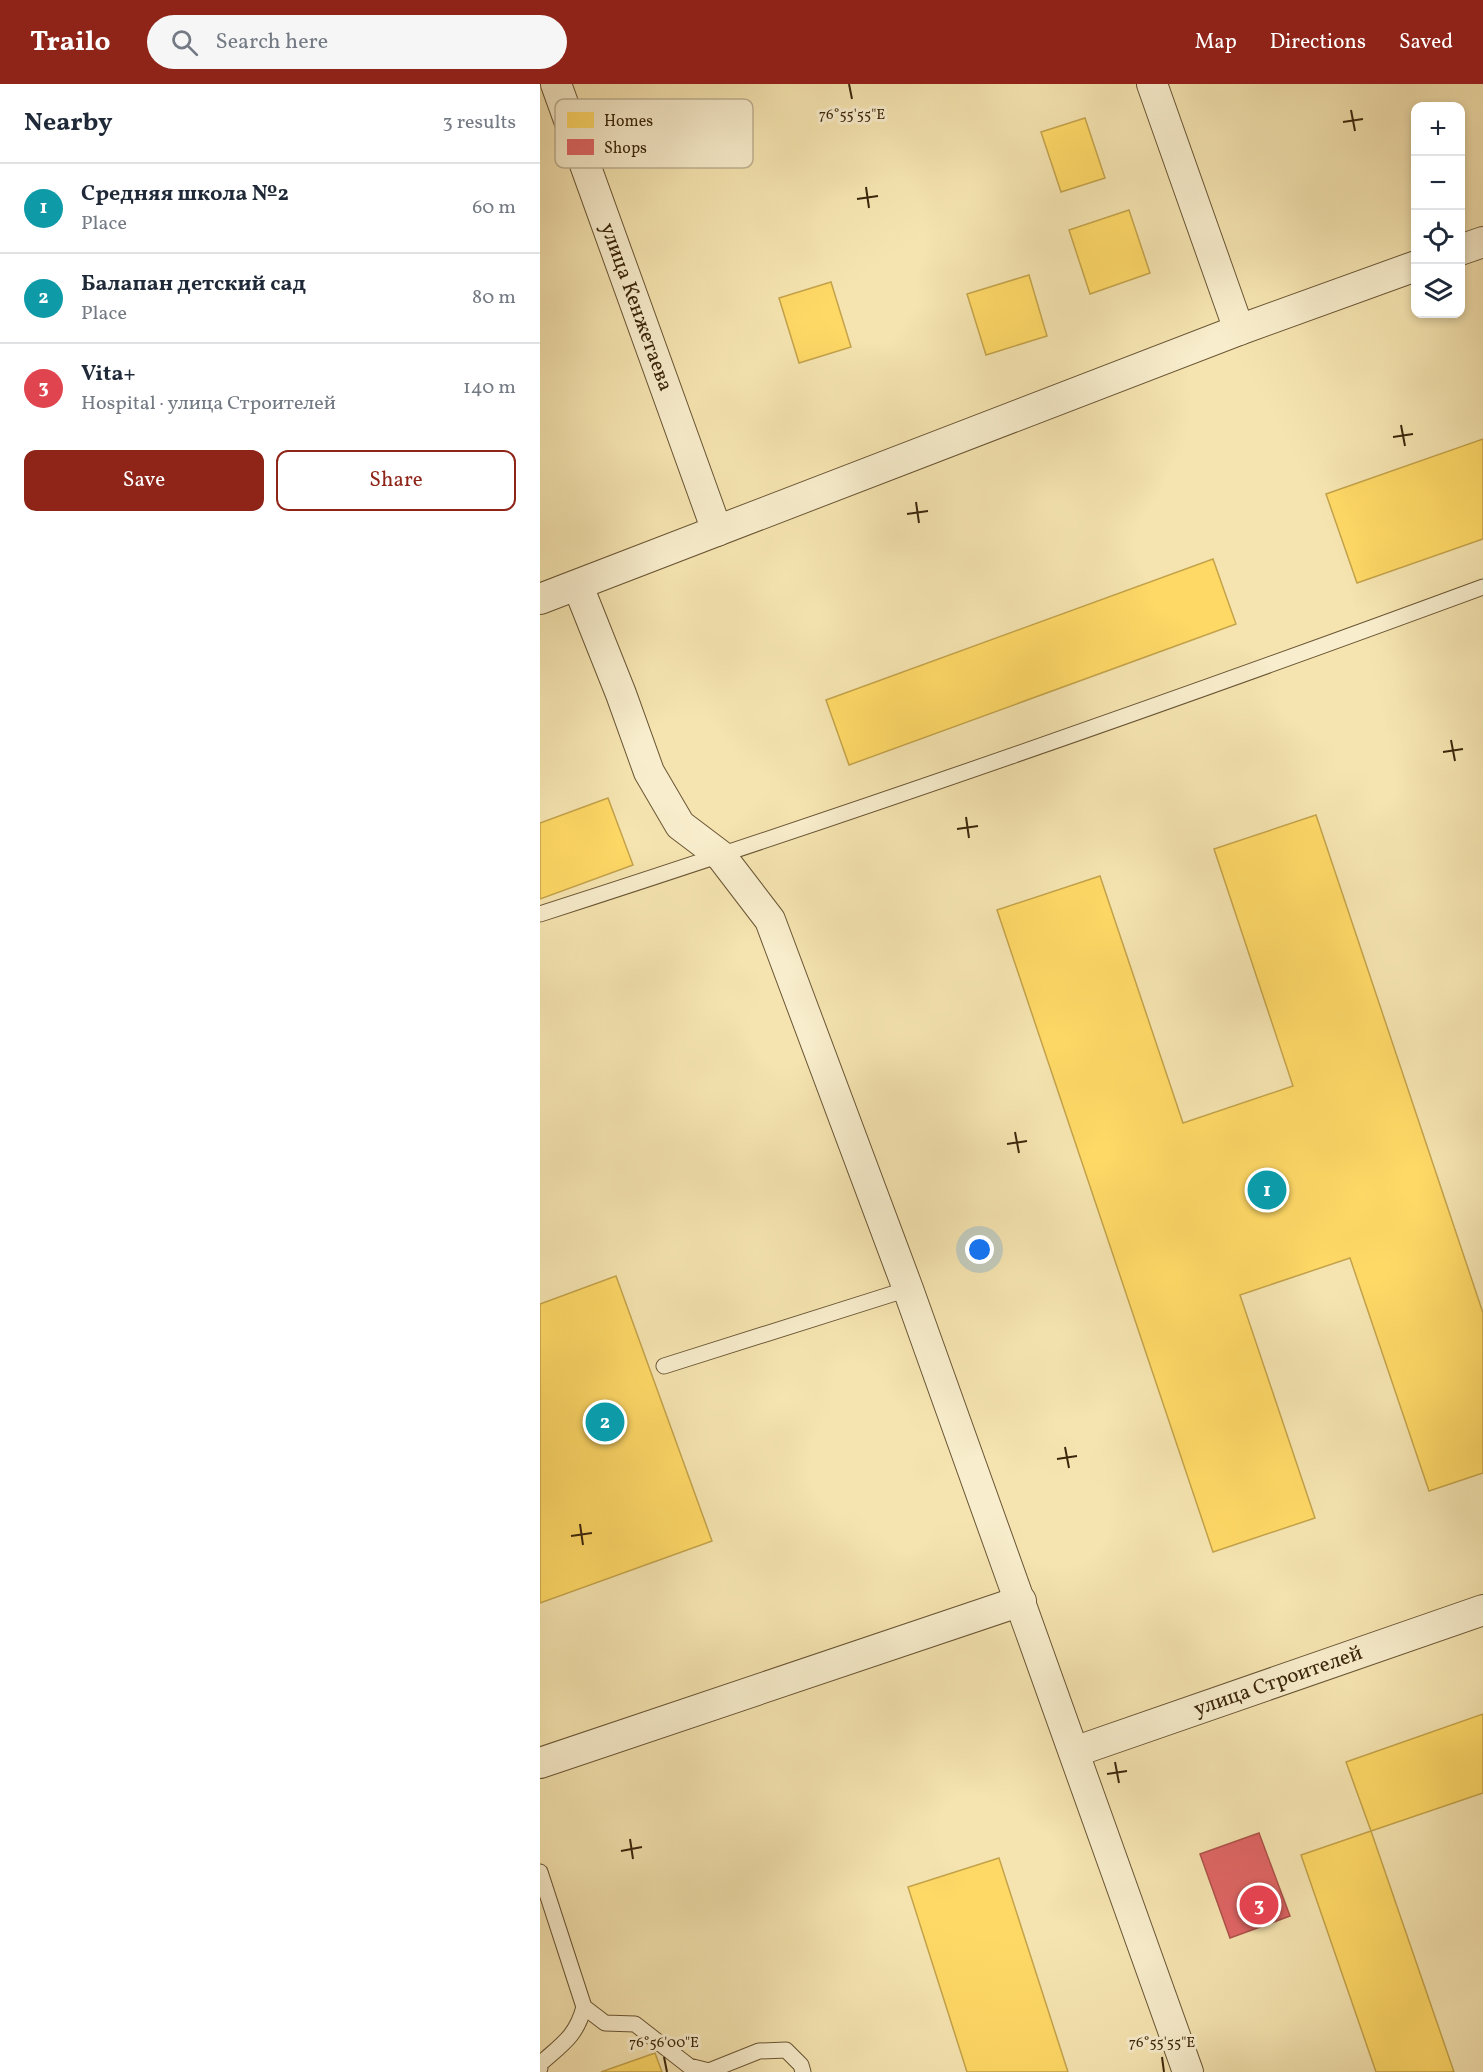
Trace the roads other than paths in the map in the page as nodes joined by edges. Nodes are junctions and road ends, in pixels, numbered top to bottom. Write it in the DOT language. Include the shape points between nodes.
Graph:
graph roads {
  1 [pos="556,84"];
  2 [pos="1152,84"];
  3 [pos="561,99"];
  4 [pos="586,168"];
  5 [pos="1483,242"];
  6 [pos="1465,249"];
  7 [pos="1411,268"];
  8 [pos="1239,330"];
  9 [pos="717,531"];
  10 [pos="578,586"];
  11 [pos="1483,587"];
  12 [pos="540,598"];
  13 [pos="721,856"];
  14 [pos="540,914"];
  15 [pos="908,1289"];
  16 [pos="664,1366"];
  17 [pos="1021,1602"];
  18 [pos="1483,1610"];
  19 [pos="1074,1752"];
  20 [pos="540,1763"];
  21 [pos="540,1872"];
  22 [pos="584,2007"];
  23 [pos="540,2067"];
  24 [pos="803,2072"];
  25 [pos="1188,2072"];
  1 -- 3 [label="street, улица Кенжетаева"];
  2 -- 8 [label="street"];
  4 -- 9 [label="street, улица Кенжетаева"];
  5 -- 6 [label="street"];
  7 -- 8 [label="street"];
  8 -- 9 [label="street"];
  9 -- 10 [label="street"];
  10 -- 12 [label="street"];
  10 -- 13 [label="street" via="649,772 680,825"];
  11 -- 13 [label="lane" via="1257,670"];
  13 -- 14 [label="lane"];
  13 -- 15 [label="street" via="770,920"];
  15 -- 16 [label="lane"];
  15 -- 17 [label="street"];
  17 -- 19 [label="street"];
  17 -- 20 [label="street"];
  18 -- 19 [label="street, улица Строителей"];
  19 -- 25 [label="street"];
  21 -- 22 [label="lane"];
  22 -- 23 [label="lane" via="570,2038"];
  22 -- 24 [label="lane" via="605,2023 635,2024 689,2066 709,2070 759,2051 786,2050"];
}
